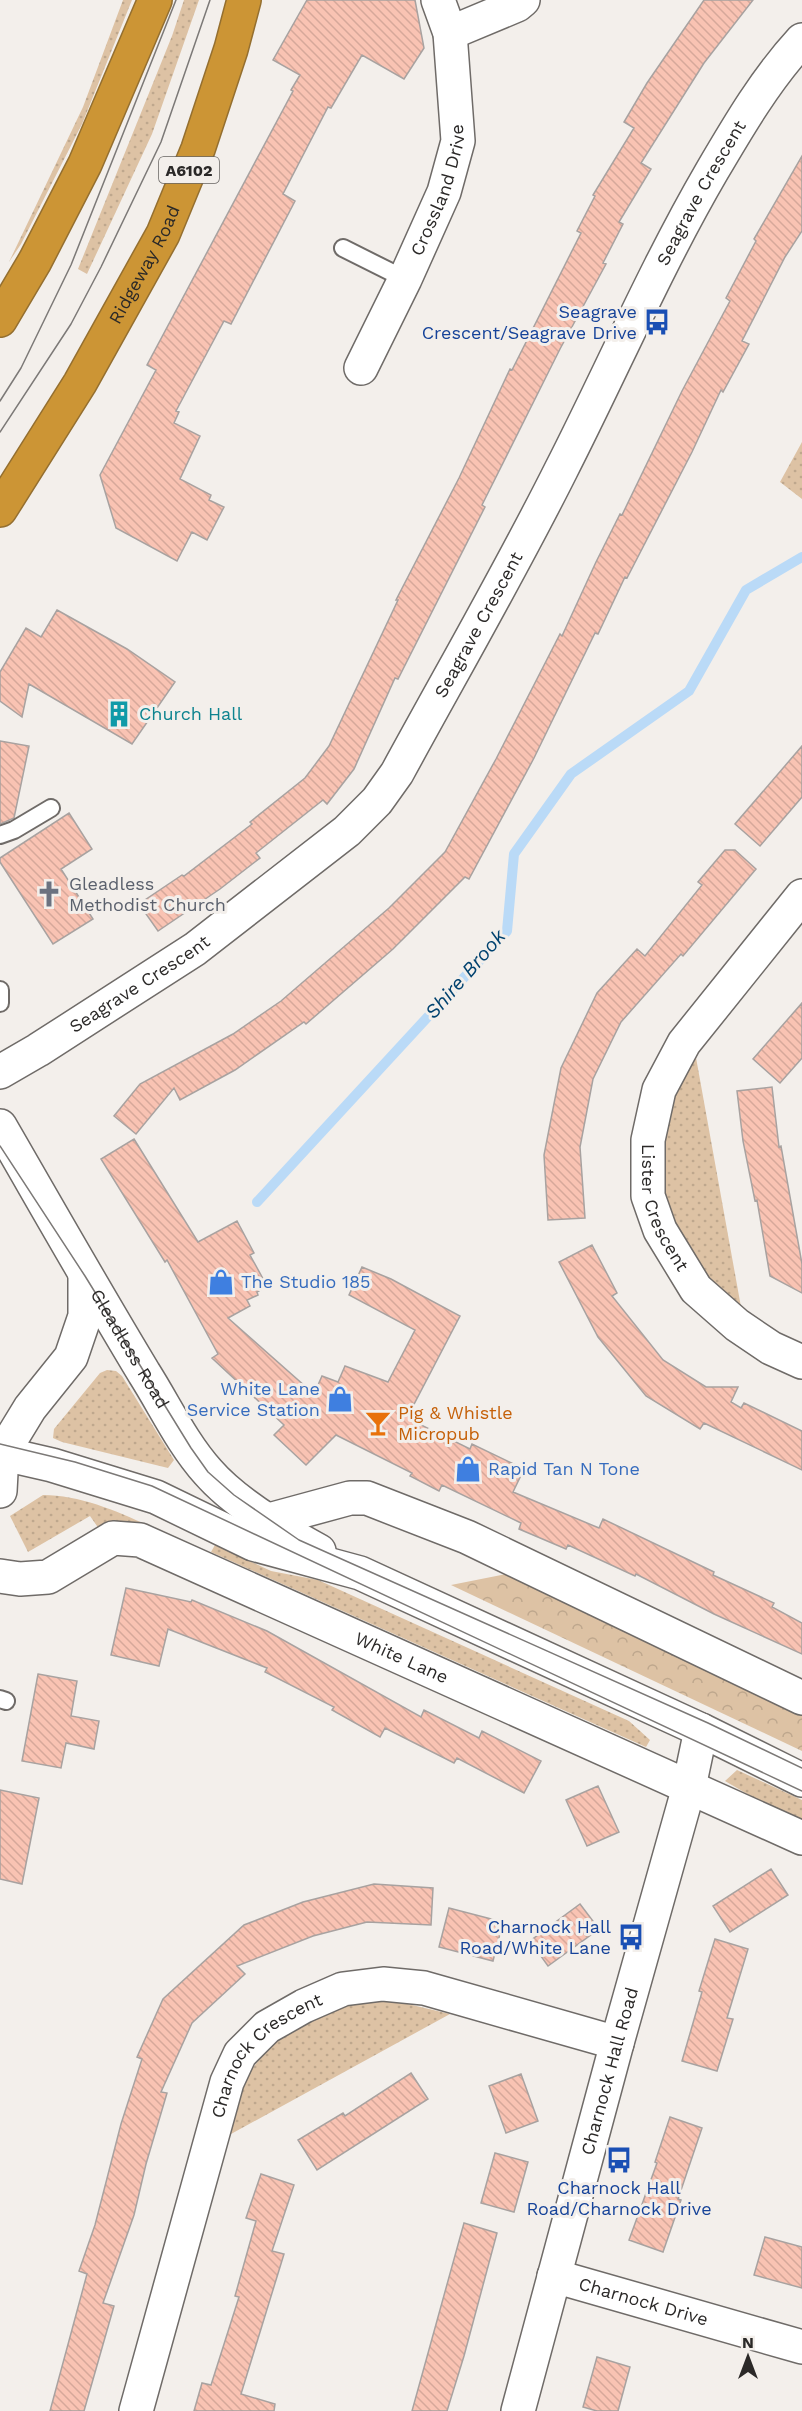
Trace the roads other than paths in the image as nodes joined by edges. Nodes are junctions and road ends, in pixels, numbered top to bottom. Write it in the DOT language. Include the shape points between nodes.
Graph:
graph roads {
  1 [pos="155,0"];
  2 [pos="244,0"];
  3 [pos="438,0"];
  4 [pos="523,0"];
  5 [pos="450,33"];
  6 [pos="802,40"];
  7 [pos="343,248"];
  8 [pos="405,279"];
  9 [pos="0,320"];
  10 [pos="361,368"];
  11 [pos="0,510"];
  12 [pos="51,808"];
  13 [pos="0,835"];
  14 [pos="802,896"];
  15 [pos="0,990"];
  16 [pos="0,1003"];
  17 [pos="0,1072"];
  18 [pos="3,1140"];
  19 [pos="86,1276"];
  20 [pos="802,1362"];
  21 [pos="1,1454"];
  22 [pos="0,1491"];
  23 [pos="269,1520"];
  24 [pos="360,1574"];
  25 [pos="0,1576"];
  26 [pos="802,1698"];
  27 [pos="701,1730"];
  28 [pos="802,1780"];
  29 [pos="690,1787"];
  30 [pos="802,1838"];
  31 [pos="617,2043"];
  32 [pos="554,2276"];
  33 [pos="802,2347"];
  34 [pos="136,2411"];
  35 [pos="518,2411"];
  1 -- 9 [label="highway" via="85,164"];
  2 -- 11 [label="highway, Ridgeway Road / A6102" via="198,149 162,234 80,384"];
  3 -- 5 [label="street, Crossland Drive"];
  4 -- 5 [label="street"];
  5 -- 8 [label="street, Crossland Drive" via="458,141 444,192"];
  6 -- 17 [label="street, Seagrave Crescent" via="781,63 738,126 696,199 561,471 397,773 377,801 347,831 195,949"];
  7 -- 8 [label="lane"];
  8 -- 10 [label="street, Crossland Drive"];
  12 -- 13 [label="lane"];
  14 -- 20 [label="street, Lister Crescent" via="684,1042 659,1090 648,1140 648,1196 660,1230 696,1289 737,1325 771,1348"];
  15 -- 16 [label="lane"];
  18 -- 19 [label="street, Gleadless Road"];
  19 -- 21 [label="street" via="86,1316 71,1357 30,1408"];
  19 -- 23 [label="street, Gleadless Road" via="208,1473"];
  21 -- 22 [label="street"];
  21 -- 24 [label="street" via="52,1465 156,1497 253,1544"];
  23 -- 24 [label="street, Gleadless Road"];
  23 -- 26 [label="street" via="330,1502 367,1498 467,1537"];
  24 -- 27 [label="street"];
  25 -- 29 [label="street, White Lane" via="20,1580 48,1577 113,1538 140,1540"];
  27 -- 28 [label="street"];
  27 -- 29 [label="street, Charnock Hall Road"];
  29 -- 30 [label="street, White Lane"];
  29 -- 31 [label="street, Charnock Hall Road"];
  31 -- 32 [label="street, Charnock Hall Road"];
  31 -- 34 [label="street, Charnock Crescent" via="424,1988 383,1984 343,1989 267,2027 240,2054 227,2082"];
  32 -- 33 [label="street, Charnock Drive"];
  32 -- 35 [label="street, Charnock Hall Road"];
}
